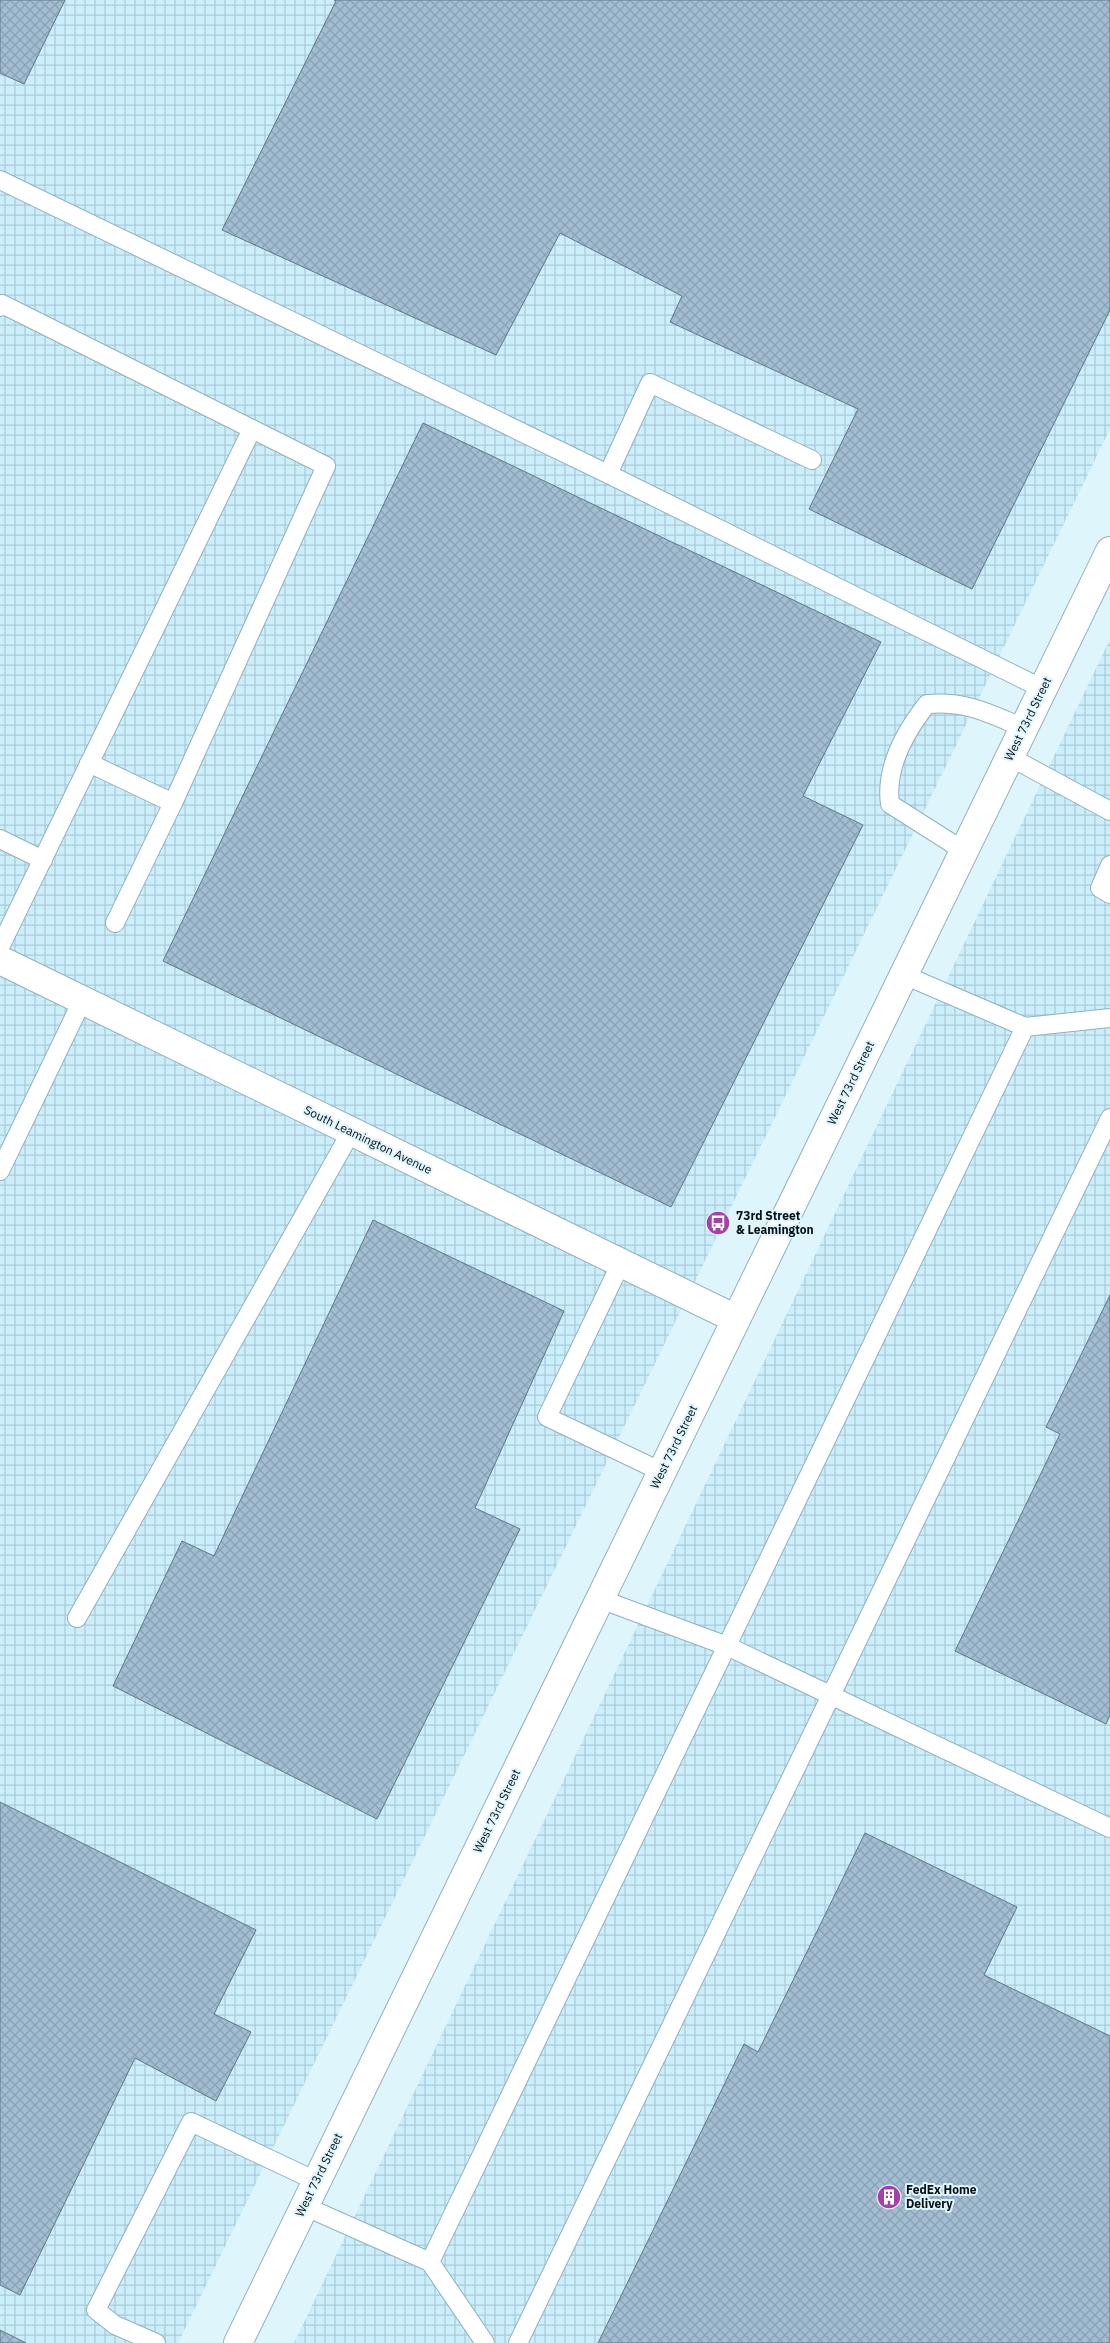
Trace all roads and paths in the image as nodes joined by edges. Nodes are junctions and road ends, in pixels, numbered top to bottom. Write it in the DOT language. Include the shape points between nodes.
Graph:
graph roads {
  1 [pos="0,180"];
  2 [pos="0,307"];
  3 [pos="252,430"];
  4 [pos="812,460"];
  5 [pos="608,474"];
  6 [pos="1110,551"];
  7 [pos="1043,690"];
  8 [pos="1024,728"];
  9 [pos="1010,757"];
  10 [pos="89,764"];
  11 [pos="173,803"];
  12 [pos="1110,811"];
  13 [pos="0,839"];
  14 [pos="964,851"];
  15 [pos="42,860"];
  16 [pos="1110,865"];
  17 [pos="1110,894"];
  18 [pos="114,923"];
  19 [pos="0,947"];
  20 [pos="0,960"];
  21 [pos="904,975"];
  22 [pos="82,1001"];
  23 [pos="1110,1018"];
  24 [pos="1025,1026"];
  25 [pos="1110,1118"];
  26 [pos="351,1132"];
  27 [pos="0,1171"];
  28 [pos="621,1263"];
  29 [pos="736,1319"];
  30 [pos="662,1472"];
  31 [pos="600,1599"];
  32 [pos="77,1618"];
  33 [pos="728,1646"];
  34 [pos="830,1695"];
  35 [pos="1110,1828"];
  36 [pos="316,2181"];
  37 [pos="304,2206"];
  38 [pos="430,2262"];
  39 [pos="156,2343"];
  40 [pos="238,2343"];
  41 [pos="485,2343"];
  42 [pos="518,2343"];
  1 -- 5 [label="lane"];
  2 -- 3 [label="lane" via="2,304"];
  3 -- 10 [label="lane"];
  3 -- 11 [label="lane" via="326,466"];
  4 -- 5 [label="lane" via="650,383"];
  5 -- 7 [label="lane"];
  6 -- 7 [label="street, West 73rd Street"];
  7 -- 8 [label="street, West 73rd Street"];
  8 -- 9 [label="street, West 73rd Street"];
  8 -- 14 [label="lane" via="966,705 946,702 927,704 909,727 896,757 888,788 890,804"];
  9 -- 12 [label="lane"];
  9 -- 14 [label="street, West 73rd Street"];
  10 -- 11 [label="lane"];
  10 -- 15 [label="lane"];
  11 -- 18 [label="lane"];
  13 -- 15 [label="lane"];
  14 -- 21 [label="street, West 73rd Street"];
  15 -- 19 [label="lane"];
  16 -- 17 [label="lane" via="1100,888"];
  20 -- 22 [label="street, South Leamington Avenue"];
  21 -- 24 [label="lane"];
  21 -- 29 [label="street, West 73rd Street"];
  22 -- 26 [label="street, South Leamington Avenue"];
  22 -- 27 [label="lane"];
  23 -- 24 [label="lane"];
  24 -- 33 [label="lane"];
  25 -- 34 [label="lane"];
  26 -- 28 [label="street, South Leamington Avenue"];
  26 -- 32 [label="lane"];
  28 -- 29 [label="street, South Leamington Avenue"];
  28 -- 30 [label="lane" via="547,1417"];
  29 -- 30 [label="street, West 73rd Street"];
  30 -- 31 [label="street, West 73rd Street"];
  31 -- 33 [label="lane"];
  31 -- 36 [label="street, West 73rd Street"];
  33 -- 34 [label="lane"];
  33 -- 38 [label="lane"];
  34 -- 35 [label="lane"];
  34 -- 42 [label="lane"];
  36 -- 37 [label="street, West 73rd Street"];
  36 -- 39 [label="lane" via="191,2122 96,2310 114,2325"];
  37 -- 38 [label="lane"];
  37 -- 40 [label="street, West 73rd Street"];
  38 -- 41 [label="lane"];
}
